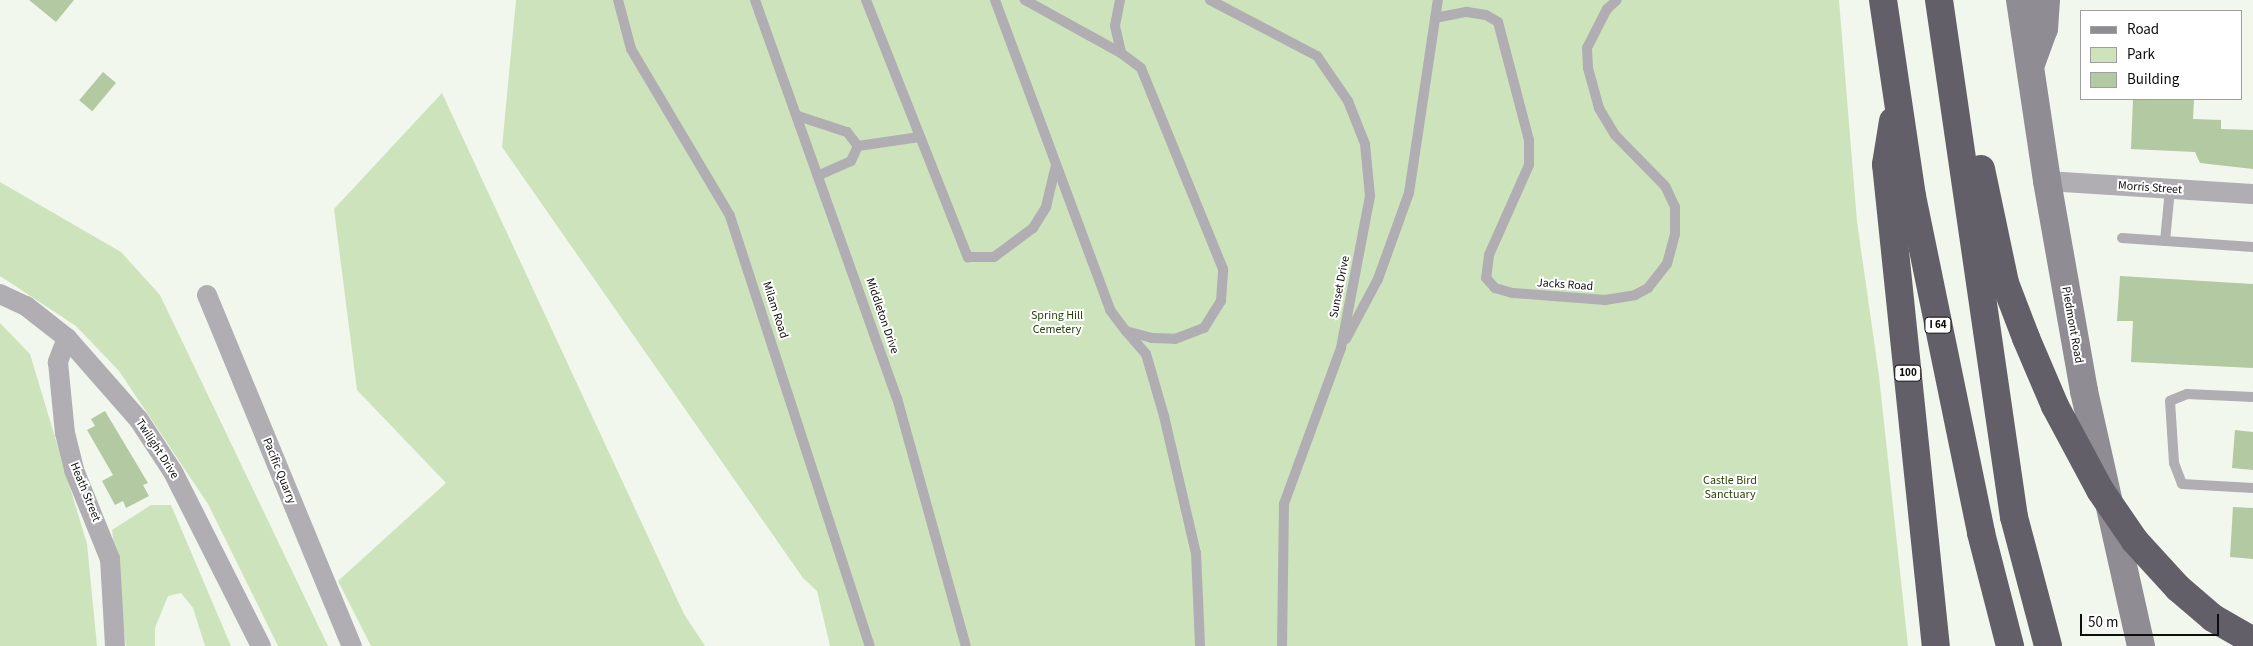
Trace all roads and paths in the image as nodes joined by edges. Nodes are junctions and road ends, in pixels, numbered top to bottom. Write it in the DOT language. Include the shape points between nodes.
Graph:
graph roads {
  1 [pos="618,0"];
  2 [pos="755,0"];
  3 [pos="866,0"];
  4 [pos="995,0"];
  5 [pos="1025,0"];
  6 [pos="1120,0"];
  7 [pos="1210,0"];
  8 [pos="1438,0"];
  9 [pos="1617,0"];
  10 [pos="1883,0"];
  11 [pos="1939,0"];
  12 [pos="1945,0"];
  13 [pos="2020,0"];
  14 [pos="2046,0"];
  15 [pos="1435,18"];
  16 [pos="1121,53"];
  17 [pos="2030,68"];
  18 [pos="1897,100"];
  19 [pos="798,116"];
  20 [pos="919,137"];
  21 [pos="858,146"];
  22 [pos="1056,165"];
  23 [pos="819,175"];
  24 [pos="2046,181"];
  25 [pos="2170,189"];
  26 [pos="2253,194"];
  27 [pos="2122,238"];
  28 [pos="2165,241"];
  29 [pos="2253,247"];
  30 [pos="0,290"];
  31 [pos="0,294"];
  32 [pos="207,296"];
  33 [pos="26,306"];
  34 [pos="1126,331"];
  35 [pos="67,338"];
  36 [pos="1341,348"];
  37 [pos="2253,397"];
  38 [pos="2253,488"];
  39 [pos="2253,640"];
  40 [pos="115,646"];
  41 [pos="261,646"];
  42 [pos="352,646"];
  43 [pos="870,646"];
  44 [pos="966,646"];
  45 [pos="1200,646"];
  46 [pos="1282,646"];
  47 [pos="1936,646"];
  48 [pos="2010,646"];
  49 [pos="2048,646"];
  50 [pos="2141,646"];
  1 -- 43 [label="lane, Milam Road" via="631,49 730,216"];
  2 -- 19 [label="lane, Middleton Drive"];
  3 -- 20 [label="lane"];
  4 -- 22 [label="lane"];
  5 -- 16 [label="lane"];
  6 -- 16 [label="lane" via="1115,26"];
  7 -- 36 [label="lane, Sunset Drive" via="1317,56 1348,101 1365,144 1370,196"];
  8 -- 15 [label="lane"];
  9 -- 15 [label="lane, Jacks Road" via="1607,9 1587,48 1588,68 1599,108 1615,135 1665,186 1675,207 1674,234 1667,264 1648,288 1635,296 1605,300 1513,293 1495,288 1486,278 1489,255 1529,165 1529,140 1498,22 1486,15 1467,12"];
  10 -- 18 [label="highway, I 64"];
  11 -- 49 [label="highway" via="2014,517"];
  12 -- 39 [label="highway, bridge" via="2005,283 2055,406 2100,490 2135,541 2178,588 2214,618"];
  13 -- 17 [label="street, Piedmont Road"];
  14 -- 17 [label="street" via="2044,29"];
  15 -- 36 [label="lane" via="1409,193 1378,279"];
  16 -- 34 [label="lane" via="1141,68 1223,269 1221,301 1204,328 1176,339"];
  17 -- 24 [label="street, Piedmont Road"];
  18 -- 47 [label="highway, 100" via="1886,164"];
  18 -- 48 [label="highway, I 64" via="1912,196 1980,533"];
  19 -- 21 [label="lane" via="848,132"];
  19 -- 23 [label="lane, Middleton Drive"];
  20 -- 21 [label="lane"];
  20 -- 22 [label="lane" via="968,257 979,260 994,257 1033,228 1046,207"];
  21 -- 23 [label="lane" via="851,161"];
  22 -- 34 [label="lane" via="1110,310"];
  23 -- 44 [label="lane, Middleton Drive" via="897,398"];
  24 -- 25 [label="street, Morris Street"];
  24 -- 50 [label="street, Piedmont Road" via="2084,391"];
  25 -- 26 [label="street, Morris Street"];
  25 -- 28 [label="lane"];
  27 -- 28 [label="lane"];
  28 -- 29 [label="lane"];
  30 -- 33 [label="street"];
  31 -- 33 [label="street, Twilight Drive"];
  32 -- 42 [label="street, Pacific Quarry"];
  33 -- 35 [label="street, Twilight Drive"];
  34 -- 45 [label="lane" via="1146,354 1164,416 1196,553"];
  35 -- 40 [label="street, Heath Street" via="58,362 65,433 74,470 110,560"];
  35 -- 41 [label="street, Twilight Drive" via="139,420 173,472"];
  36 -- 46 [label="lane, Sunset Drive" via="1284,504"];
  37 -- 38 [label="lane" via="2187,394 2170,401 2174,463 2182,484"];
}
